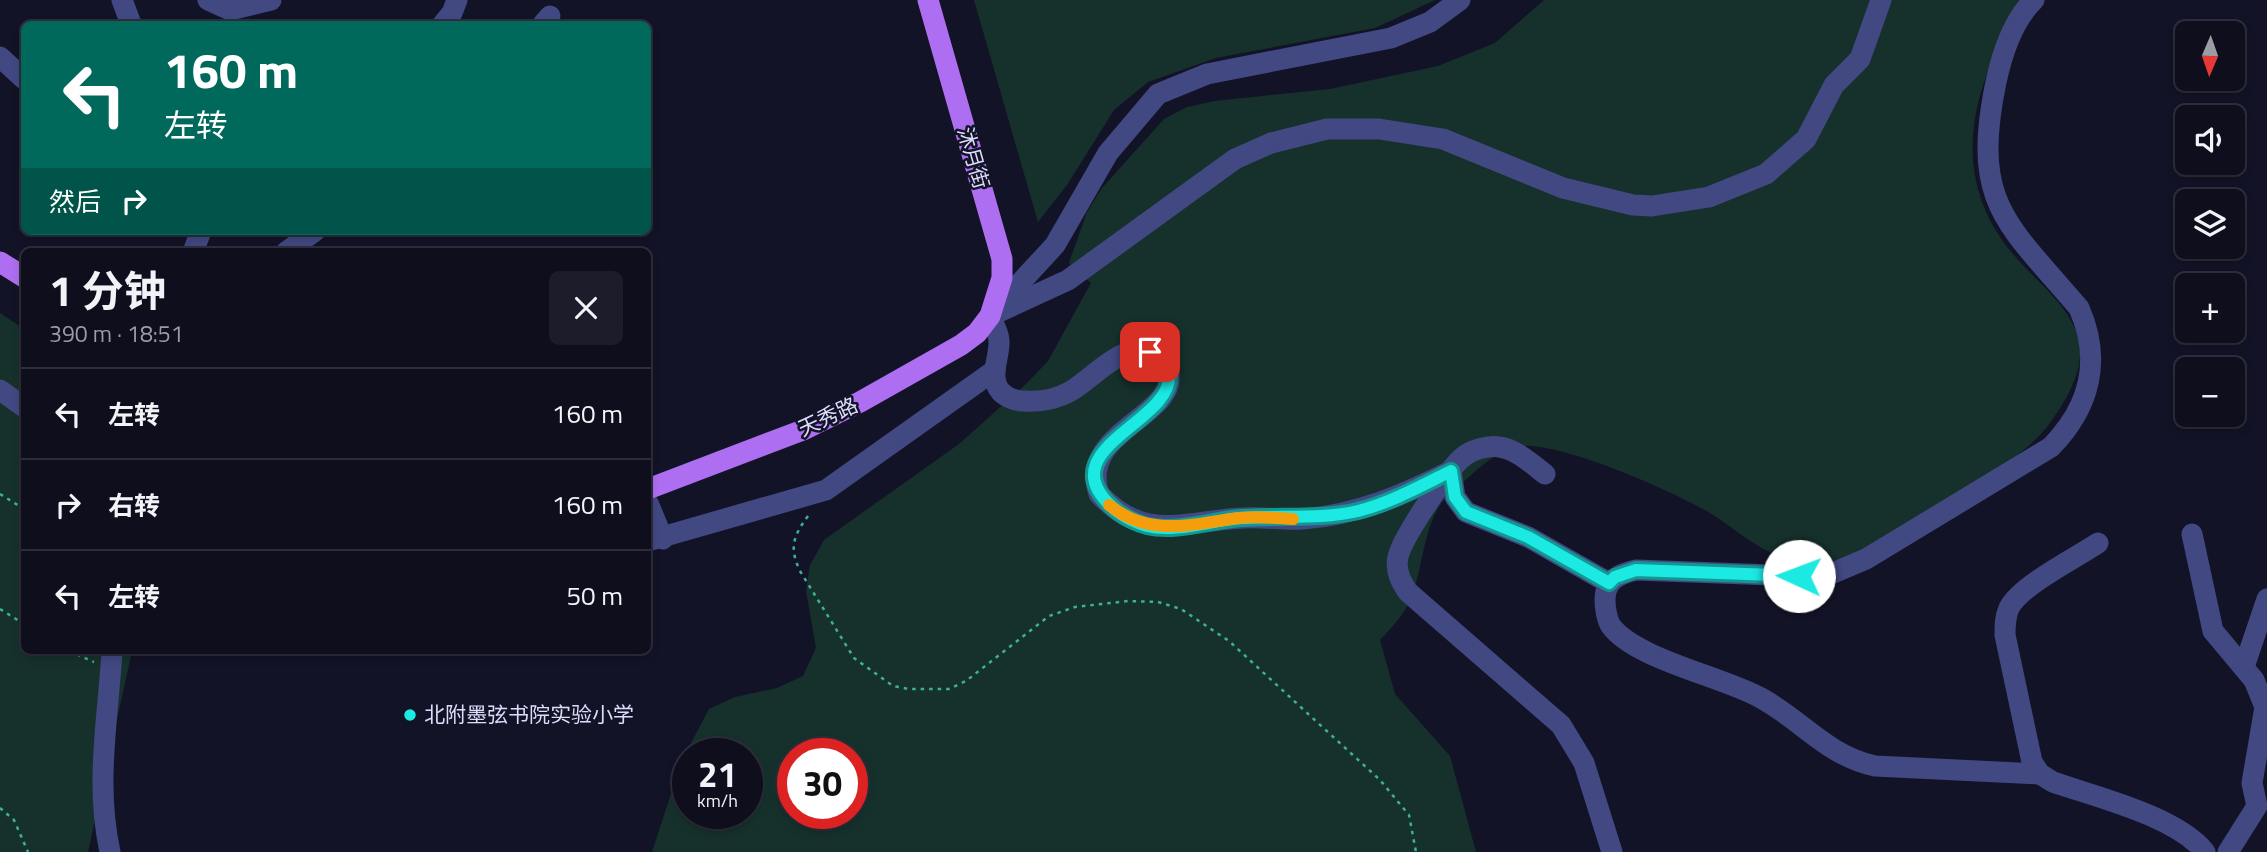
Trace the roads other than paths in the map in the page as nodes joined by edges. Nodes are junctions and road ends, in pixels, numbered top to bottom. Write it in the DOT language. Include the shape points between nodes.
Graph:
graph roads {
  1 [pos="122,0"];
  2 [pos="208,0"];
  3 [pos="271,0"];
  4 [pos="457,0"];
  5 [pos="928,0"];
  6 [pos="1461,0"];
  7 [pos="1881,0"];
  8 [pos="2034,0"];
  9 [pos="130,21"];
  10 [pos="445,21"];
  11 [pos="0,57"];
  12 [pos="21,76"];
  13 [pos="309,235"];
  14 [pos="292,248"];
  15 [pos="0,262"];
  16 [pos="21,275"];
  17 [pos="990,316"];
  18 [pos="995,370"];
  19 [pos="0,390"];
  20 [pos="21,405"];
  21 [pos="1451,471"];
  22 [pos="1545,474"];
  23 [pos="651,488"];
  24 [pos="651,519"];
  25 [pos="2192,534"];
  26 [pos="655,540"];
  27 [pos="2098,543"];
  28 [pos="1609,583"];
  29 [pos="2267,599"];
  30 [pos="111,660"];
  31 [pos="2244,667"];
  32 [pos="2040,774"];
  33 [pos="110,852"];
  34 [pos="1612,852"];
  35 [pos="2205,852"];
  36 [pos="2228,852"];
  1 -- 9 [label="street"];
  2 -- 3 [label="street" via="230,10"];
  4 -- 10 [label="street"];
  5 -- 17 [label="main road, 沐月街" via="1002,259 1002,278"];
  6 -- 17 [label="street" via="1430,22 1391,37 1207,74 1158,94 1108,153 1055,245"];
  7 -- 17 [label="street" via="1860,58 1834,85 1806,139 1766,174 1719,193 1633,205 1563,188 1443,139 1379,129 1327,129 1271,143 1235,159 1068,280"];
  8 -- 28 [label="street" via="2019,19 1998,73 1987,162 1998,205 2011,229 2085,320 2092,349 2091,376 2074,419 2051,447 1848,568 1799,576 1636,570"];
  11 -- 12 [label="street"];
  13 -- 14 [label="street"];
  15 -- 16 [label="main road"];
  17 -- 18 [label="street" via="999,340"];
  17 -- 23 [label="main road, 天秀路" via="961,345 860,402 803,430"];
  18 -- 21 [label="street" via="999,390 1006,397 1033,402 1071,391 1130,351 1159,356 1168,367 1169,387 1108,445 1096,468 1099,494 1124,517 1147,526 1243,518 1303,519 1359,511"];
  18 -- 26 [label="street" via="826,490"];
  19 -- 20 [label="street"];
  21 -- 22 [label="street" via="1470,452 1498,446"];
  21 -- 28 [label="street" via="1455,497 1466,512 1528,537"];
  21 -- 34 [label="street" via="1401,545 1397,568 1401,582 1561,725 1584,762"];
  24 -- 26 [label="street"];
  25 -- 31 [label="street" via="2213,631"];
  27 -- 32 [label="street" via="2021,594 2005,620 2027,741"];
  28 -- 32 [label="street" via="1607,614 1620,635 1764,699 1851,760 1875,766"];
  29 -- 31 [label="street"];
  30 -- 33 [label="street" via="101,765"];
  31 -- 36 [label="street" via="2265,707 2252,783 2257,806"];
  32 -- 35 [label="street" via="2170,826"];
}
